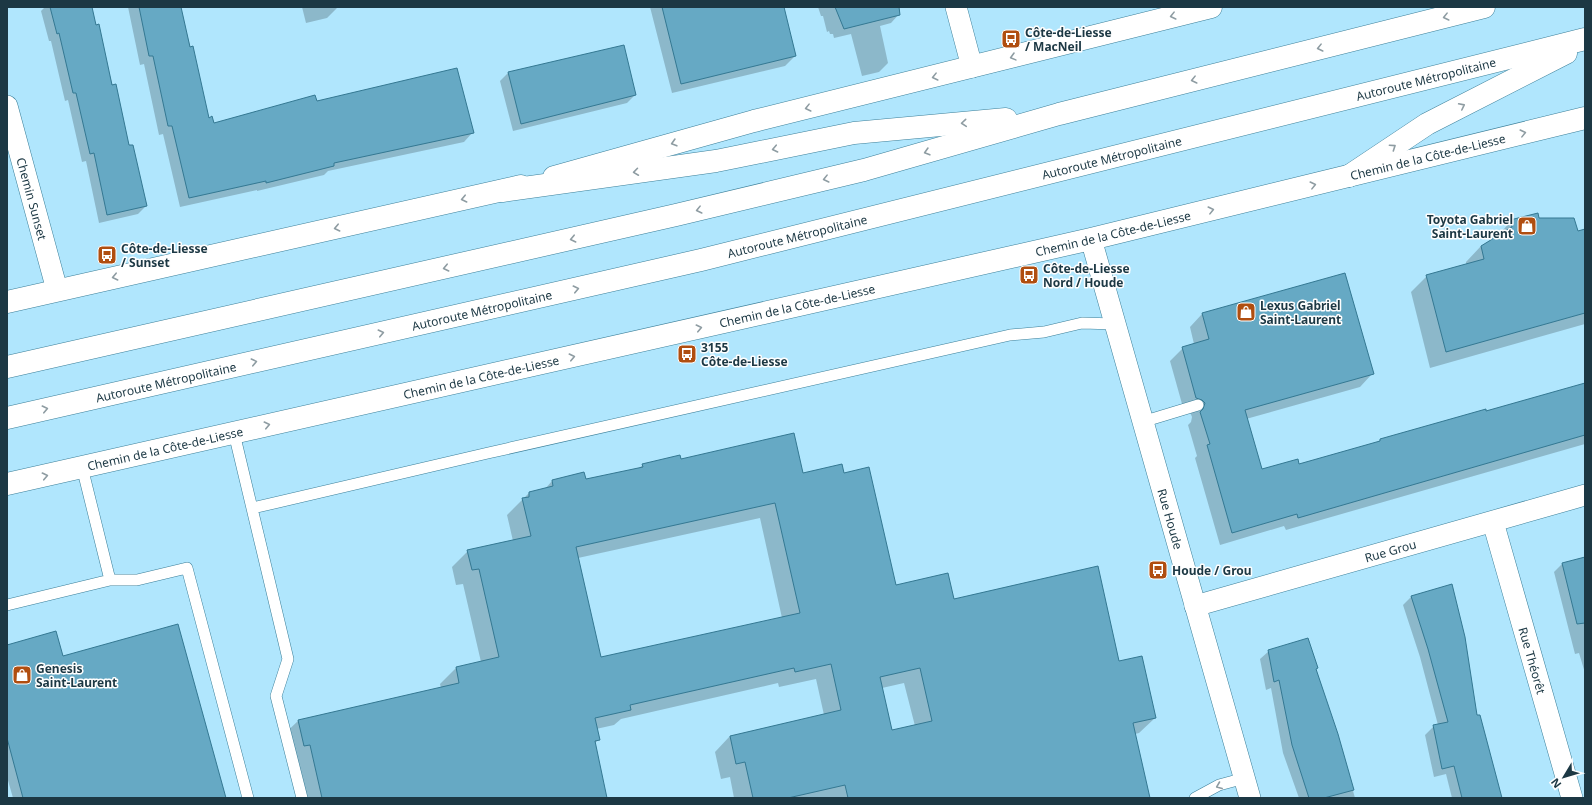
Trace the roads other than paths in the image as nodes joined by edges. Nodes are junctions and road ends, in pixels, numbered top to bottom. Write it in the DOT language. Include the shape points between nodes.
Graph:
graph roads {
  1 [pos="956,7"];
  2 [pos="1211,7"];
  3 [pos="1484,7"];
  4 [pos="1585,39"];
  5 [pos="1585,43"];
  6 [pos="972,67"];
  7 [pos="7,106"];
  8 [pos="1059,114"];
  9 [pos="1585,118"];
  10 [pos="1350,176"];
  11 [pos="502,191"];
  12 [pos="1091,239"];
  13 [pos="58,290"];
  14 [pos="7,302"];
  15 [pos="1115,324"];
  16 [pos="7,367"];
  17 [pos="1198,405"];
  18 [pos="7,418"];
  19 [pos="1142,422"];
  20 [pos="234,433"];
  21 [pos="82,468"];
  22 [pos="7,484"];
  23 [pos="1585,495"];
  24 [pos="253,508"];
  25 [pos="1493,522"];
  26 [pos="110,580"];
  27 [pos="7,605"];
  28 [pos="1196,606"];
  29 [pos="1245,778"];
  30 [pos="248,798"];
  31 [pos="302,798"];
  32 [pos="1195,798"];
  33 [pos="1250,798"];
  34 [pos="1572,798"];
  1 -- 6 [label="street"];
  2 -- 6 [label="main road, one-way"];
  3 -- 8 [label="main road, one-way"];
  18 -- 4 [label="main road, Autoroute Métropolitaine, one-way" via="709,258"];
  10 -- 5 [label="main road, one-way" via="1427,124"];
  6 -- 11 [label="main road, one-way" via="754,121"];
  7 -- 13 [label="street, Chemin Sunset"];
  8 -- 11 [label="main road, one-way" via="854,132 716,161"];
  8 -- 16 [label="main road, one-way" via="864,170"];
  10 -- 9 [label="main road, Chemin de la Côte-de-Liesse, one-way"];
  12 -- 10 [label="main road, Chemin de la Côte-de-Liesse, one-way"];
  11 -- 13 [label="main road, one-way"];
  12 -- 15 [label="street, Rue Houde"];
  20 -- 12 [label="main road, Chemin de la Côte-de-Liesse, one-way"];
  13 -- 14 [label="main road"];
  15 -- 19 [label="street, Rue Houde"];
  15 -- 24 [label="lane" via="1082,323 1044,332 1010,335"];
  17 -- 19 [label="lane"];
  19 -- 28 [label="street, Rue Houde"];
  20 -- 21 [label="main road, Chemin de la Côte-de-Liesse"];
  20 -- 24 [label="lane"];
  22 -- 21 [label="main road, Chemin de la Côte-de-Liesse, one-way"];
  21 -- 26 [label="lane"];
  23 -- 25 [label="street, Rue Grou"];
  24 -- 31 [label="lane" via="288,659 276,696"];
  25 -- 28 [label="street, Rue Grou"];
  25 -- 34 [label="street, Rue Théorêt"];
  26 -- 27 [label="lane"];
  26 -- 30 [label="lane" via="137,580 187,568"];
  28 -- 29 [label="street, Rue Houde"];
  29 -- 32 [label="lane, one-way" via="1219,785"];
  29 -- 33 [label="street, Rue Houde"];
}
